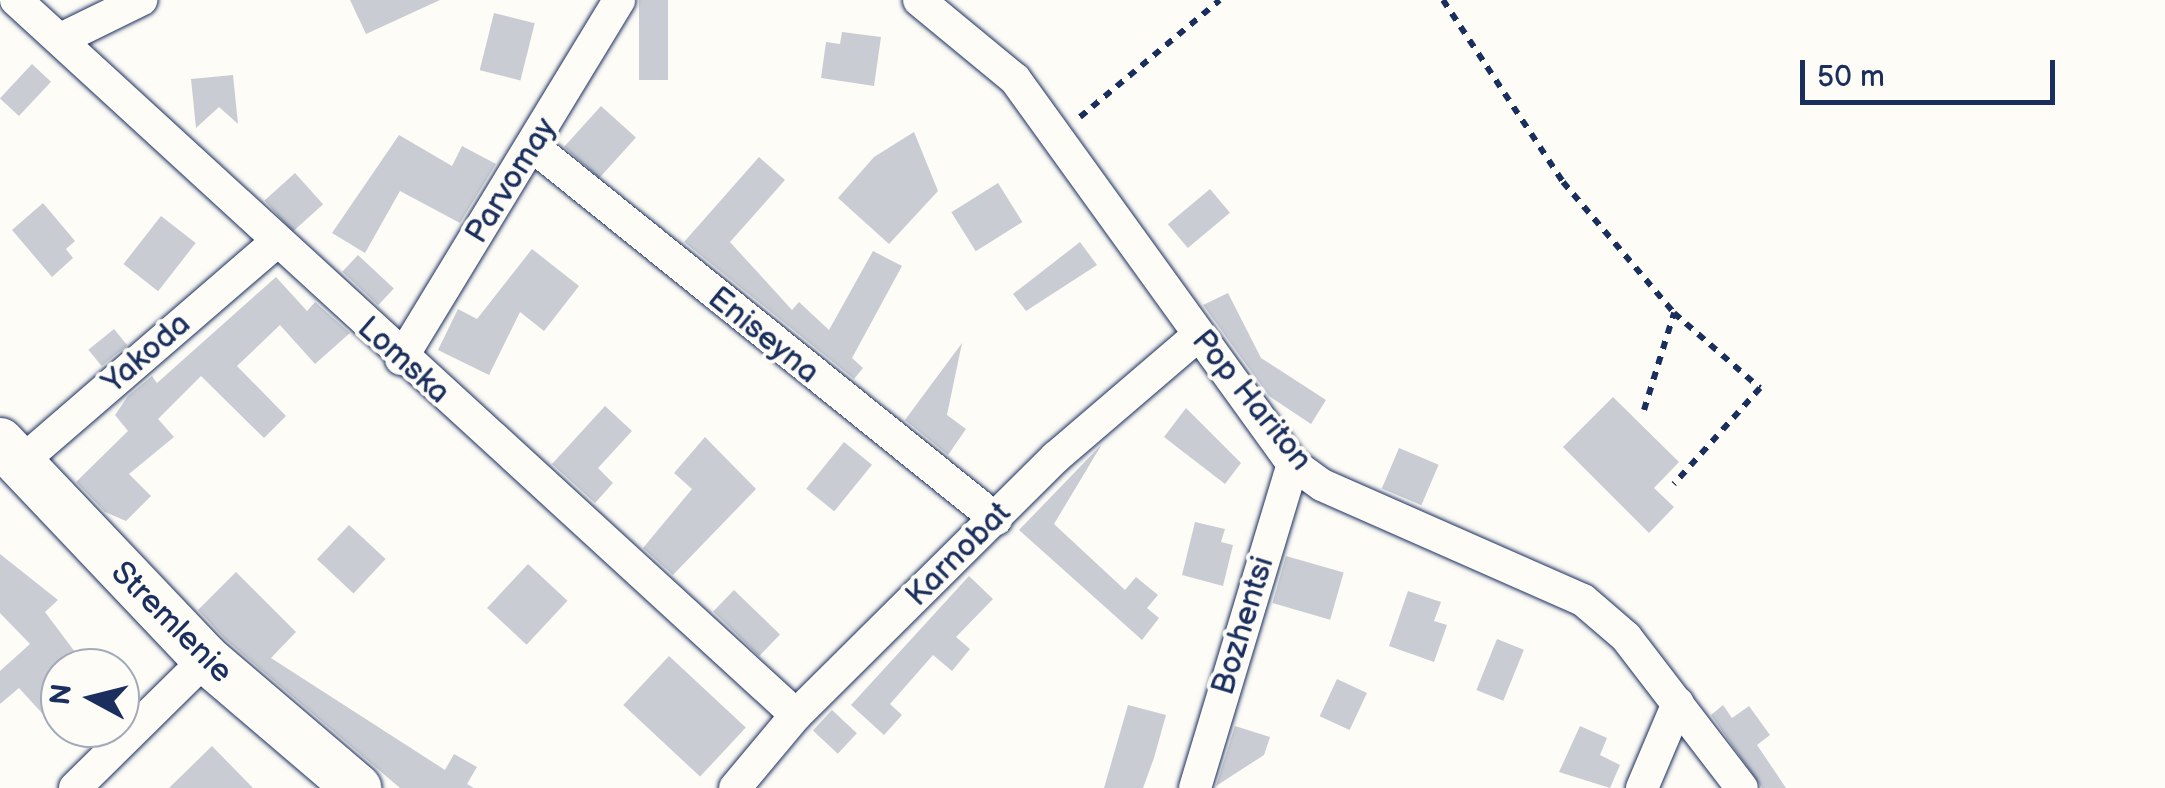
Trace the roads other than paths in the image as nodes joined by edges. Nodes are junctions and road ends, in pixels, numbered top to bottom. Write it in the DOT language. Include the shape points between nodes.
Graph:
graph roads {
  1 [pos="16,0"];
  2 [pos="140,0"];
  3 [pos="619,0"];
  4 [pos="919,0"];
  5 [pos="66,36"];
  6 [pos="535,148"];
  7 [pos="274,244"];
  8 [pos="1197,336"];
  9 [pos="400,359"];
  10 [pos="10,453"];
  11 [pos="1293,464"];
  12 [pos="996,519"];
  13 [pos="206,659"];
  14 [pos="1678,703"];
  15 [pos="796,715"];
  16 [pos="74,788"];
  17 [pos="358,788"];
  18 [pos="735,788"];
  19 [pos="1195,788"];
  20 [pos="1642,788"];
  21 [pos="1742,788"];
  1 -- 5 [label="street, Lomska"];
  2 -- 5 [label="street"];
  3 -- 6 [label="street, Parvomay"];
  4 -- 8 [label="street, Pop Hariton" via="1015,79"];
  5 -- 7 [label="street, Lomska"];
  6 -- 9 [label="street, Parvomay"];
  6 -- 12 [label="street, Eniseyna"];
  7 -- 9 [label="street, Lomska"];
  7 -- 10 [label="street, Yakoda"];
  8 -- 11 [label="street, Pop Hariton"];
  8 -- 12 [label="street, Karnobat"];
  9 -- 15 [label="street, Lomska"];
  10 -- 13 [label="street, Stremlenie"];
  11 -- 14 [label="street, Pop Hariton" via="1322,486 1583,600"];
  11 -- 19 [label="street, Bozhentsi"];
  12 -- 15 [label="street, Karnobat"];
  13 -- 16 [label="street"];
  13 -- 17 [label="street, Stremlenie"];
  14 -- 20 [label="street"];
  14 -- 21 [label="street, Pop Hariton"];
  15 -- 18 [label="street, Karnobat"];
}
